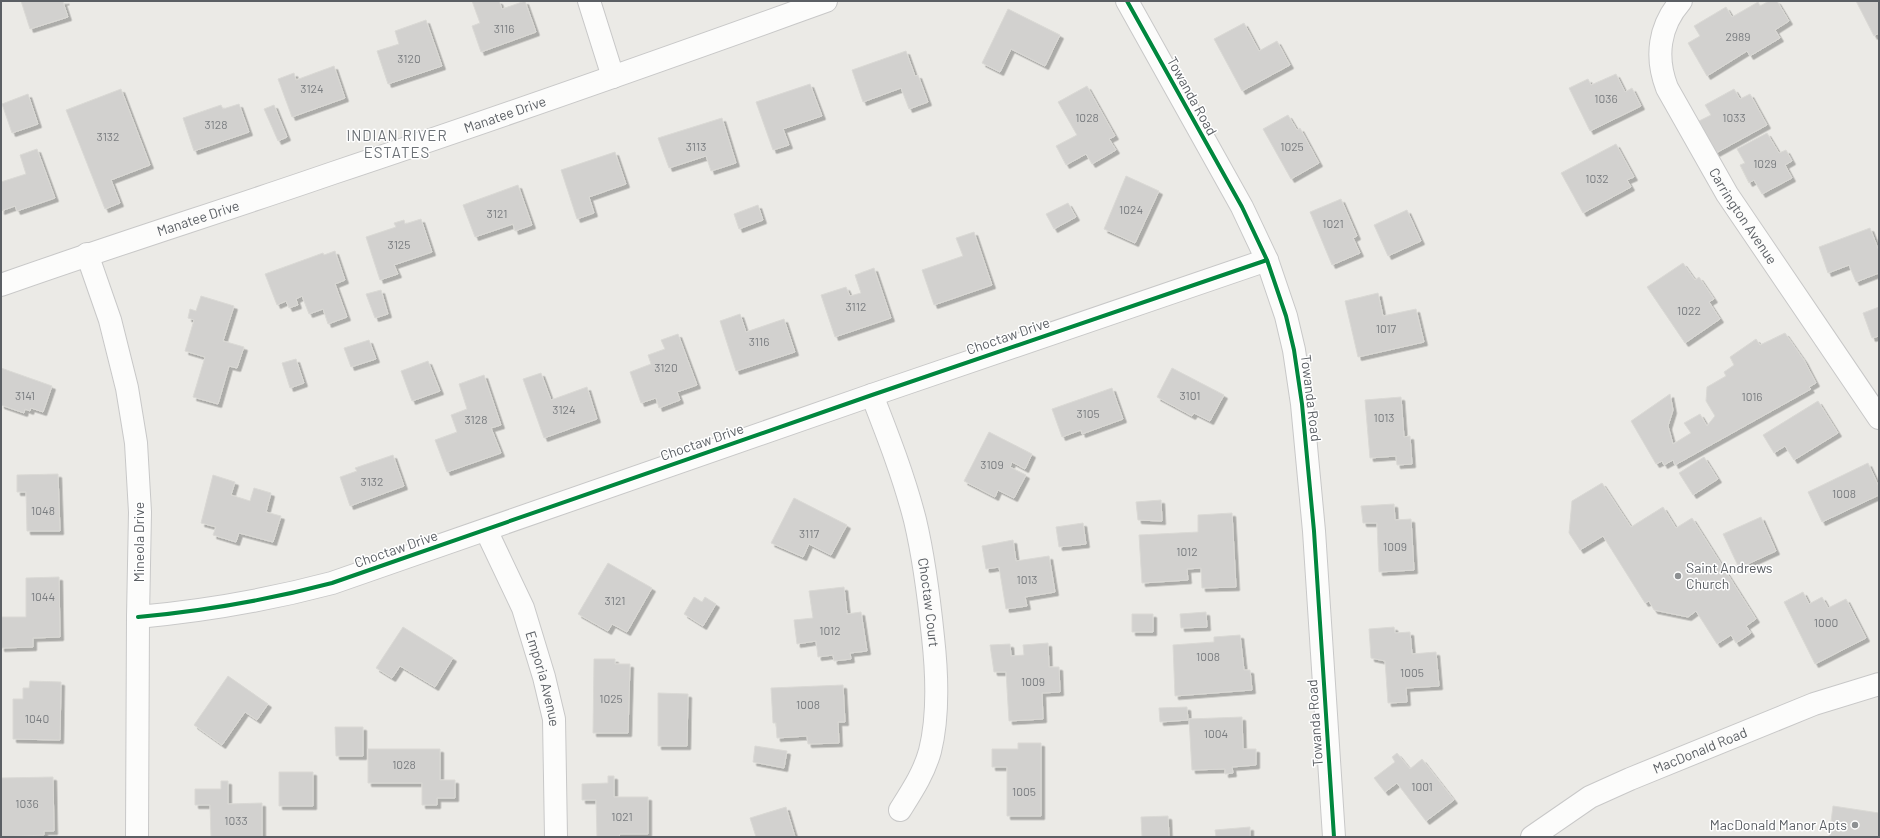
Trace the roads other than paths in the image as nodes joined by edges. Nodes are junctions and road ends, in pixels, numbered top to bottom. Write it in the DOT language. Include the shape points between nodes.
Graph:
graph roads {
  1 [pos="589,1"];
  2 [pos="826,1"];
  3 [pos="1127,1"];
  4 [pos="1681,1"];
  5 [pos="613,77"];
  6 [pos="87,254"];
  7 [pos="1267,260"];
  8 [pos="1,285"];
  9 [pos="872,394"];
  10 [pos="1879,418"];
  11 [pos="486,530"];
  12 [pos="138,617"];
  13 [pos="1879,684"];
  14 [pos="900,810"];
  15 [pos="137,837"];
  16 [pos="556,837"];
  17 [pos="1334,837"];
  18 [pos="1532,837"];
  1 -- 5 [label="street"];
  2 -- 5 [label="street, Manatee Drive"];
  3 -- 7 [label="street, Towanda Road" via="1242,207"];
  4 -- 10 [label="street, Carrington Avenue" via="1664,27 1659,54 1666,88 1727,194"];
  5 -- 6 [label="street, Manatee Drive" via="333,174"];
  6 -- 8 [label="street, Manatee Drive"];
  6 -- 12 [label="street, Mineola Drive" via="110,320 127,388 136,443 140,512"];
  7 -- 9 [label="street, Choctaw Drive"];
  7 -- 17 [label="street, Towanda Road" via="1286,316 1302,404 1314,531"];
  9 -- 11 [label="street, Choctaw Drive"];
  9 -- 14 [label="street, Choctaw Court" via="915,521 929,594 936,667 936,705 930,751 919,779"];
  11 -- 12 [label="street, Choctaw Drive" via="332,584 273,598 184,613"];
  11 -- 16 [label="street, Emporia Avenue" via="523,608 554,719"];
  12 -- 15 [label="street, Mineola Drive"];
  13 -- 18 [label="street, MacDonald Road" via="1814,704 1630,779 1590,797"];
}
